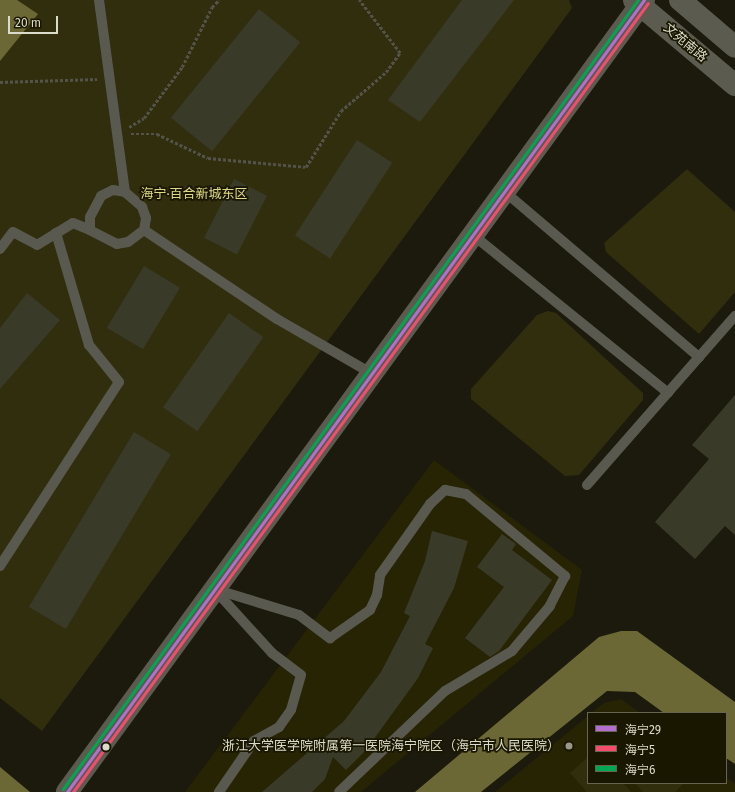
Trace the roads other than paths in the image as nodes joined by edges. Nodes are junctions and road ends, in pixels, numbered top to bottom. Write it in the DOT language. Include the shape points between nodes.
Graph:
graph roads {
  1 [pos="99,0"];
  2 [pos="680,0"];
  3 [pos="640,2"];
  4 [pos="735,47"];
  5 [pos="735,85"];
  6 [pos="125,192"];
  7 [pos="505,192"];
  8 [pos="90,230"];
  9 [pos="144,230"];
  10 [pos="56,233"];
  11 [pos="473,235"];
  12 [pos="0,249"];
  13 [pos="735,316"];
  14 [pos="699,357"];
  15 [pos="371,373"];
  16 [pos="668,393"];
  17 [pos="587,485"];
  18 [pos="0,566"];
  19 [pos="214,589"];
  20 [pos="67,792"];
  21 [pos="219,792"];
  22 [pos="339,792"];
  1 -- 6 [label="lane"];
  2 -- 4 [label="main road"];
  3 -- 5 [label="main road, 文苑南路"];
  3 -- 7 [label="main road"];
  6 -- 8 [label="lane" via="112,190 102,196 90,217"];
  6 -- 9 [label="lane" via="142,207 146,218"];
  7 -- 11 [label="main road"];
  7 -- 14 [label="lane"];
  8 -- 9 [label="lane" via="117,244 128,242"];
  8 -- 10 [label="lane" via="73,223"];
  9 -- 15 [label="lane" via="277,319"];
  10 -- 12 [label="lane" via="36,245 13,232"];
  10 -- 18 [label="lane" via="88,345 119,382"];
  11 -- 15 [label="main road"];
  11 -- 16 [label="lane"];
  13 -- 14 [label="lane"];
  14 -- 16 [label="lane"];
  15 -- 19 [label="main road"];
  16 -- 17 [label="lane"];
  19 -- 20 [label="main road"];
  19 -- 21 [label="lane" via="272,653 301,675 291,710 279,727 254,741"];
  19 -- 22 [label="lane" via="299,615 330,638 370,610 377,595 380,576 430,504 445,490 466,494 565,576 550,606 512,651 445,691"];
}
